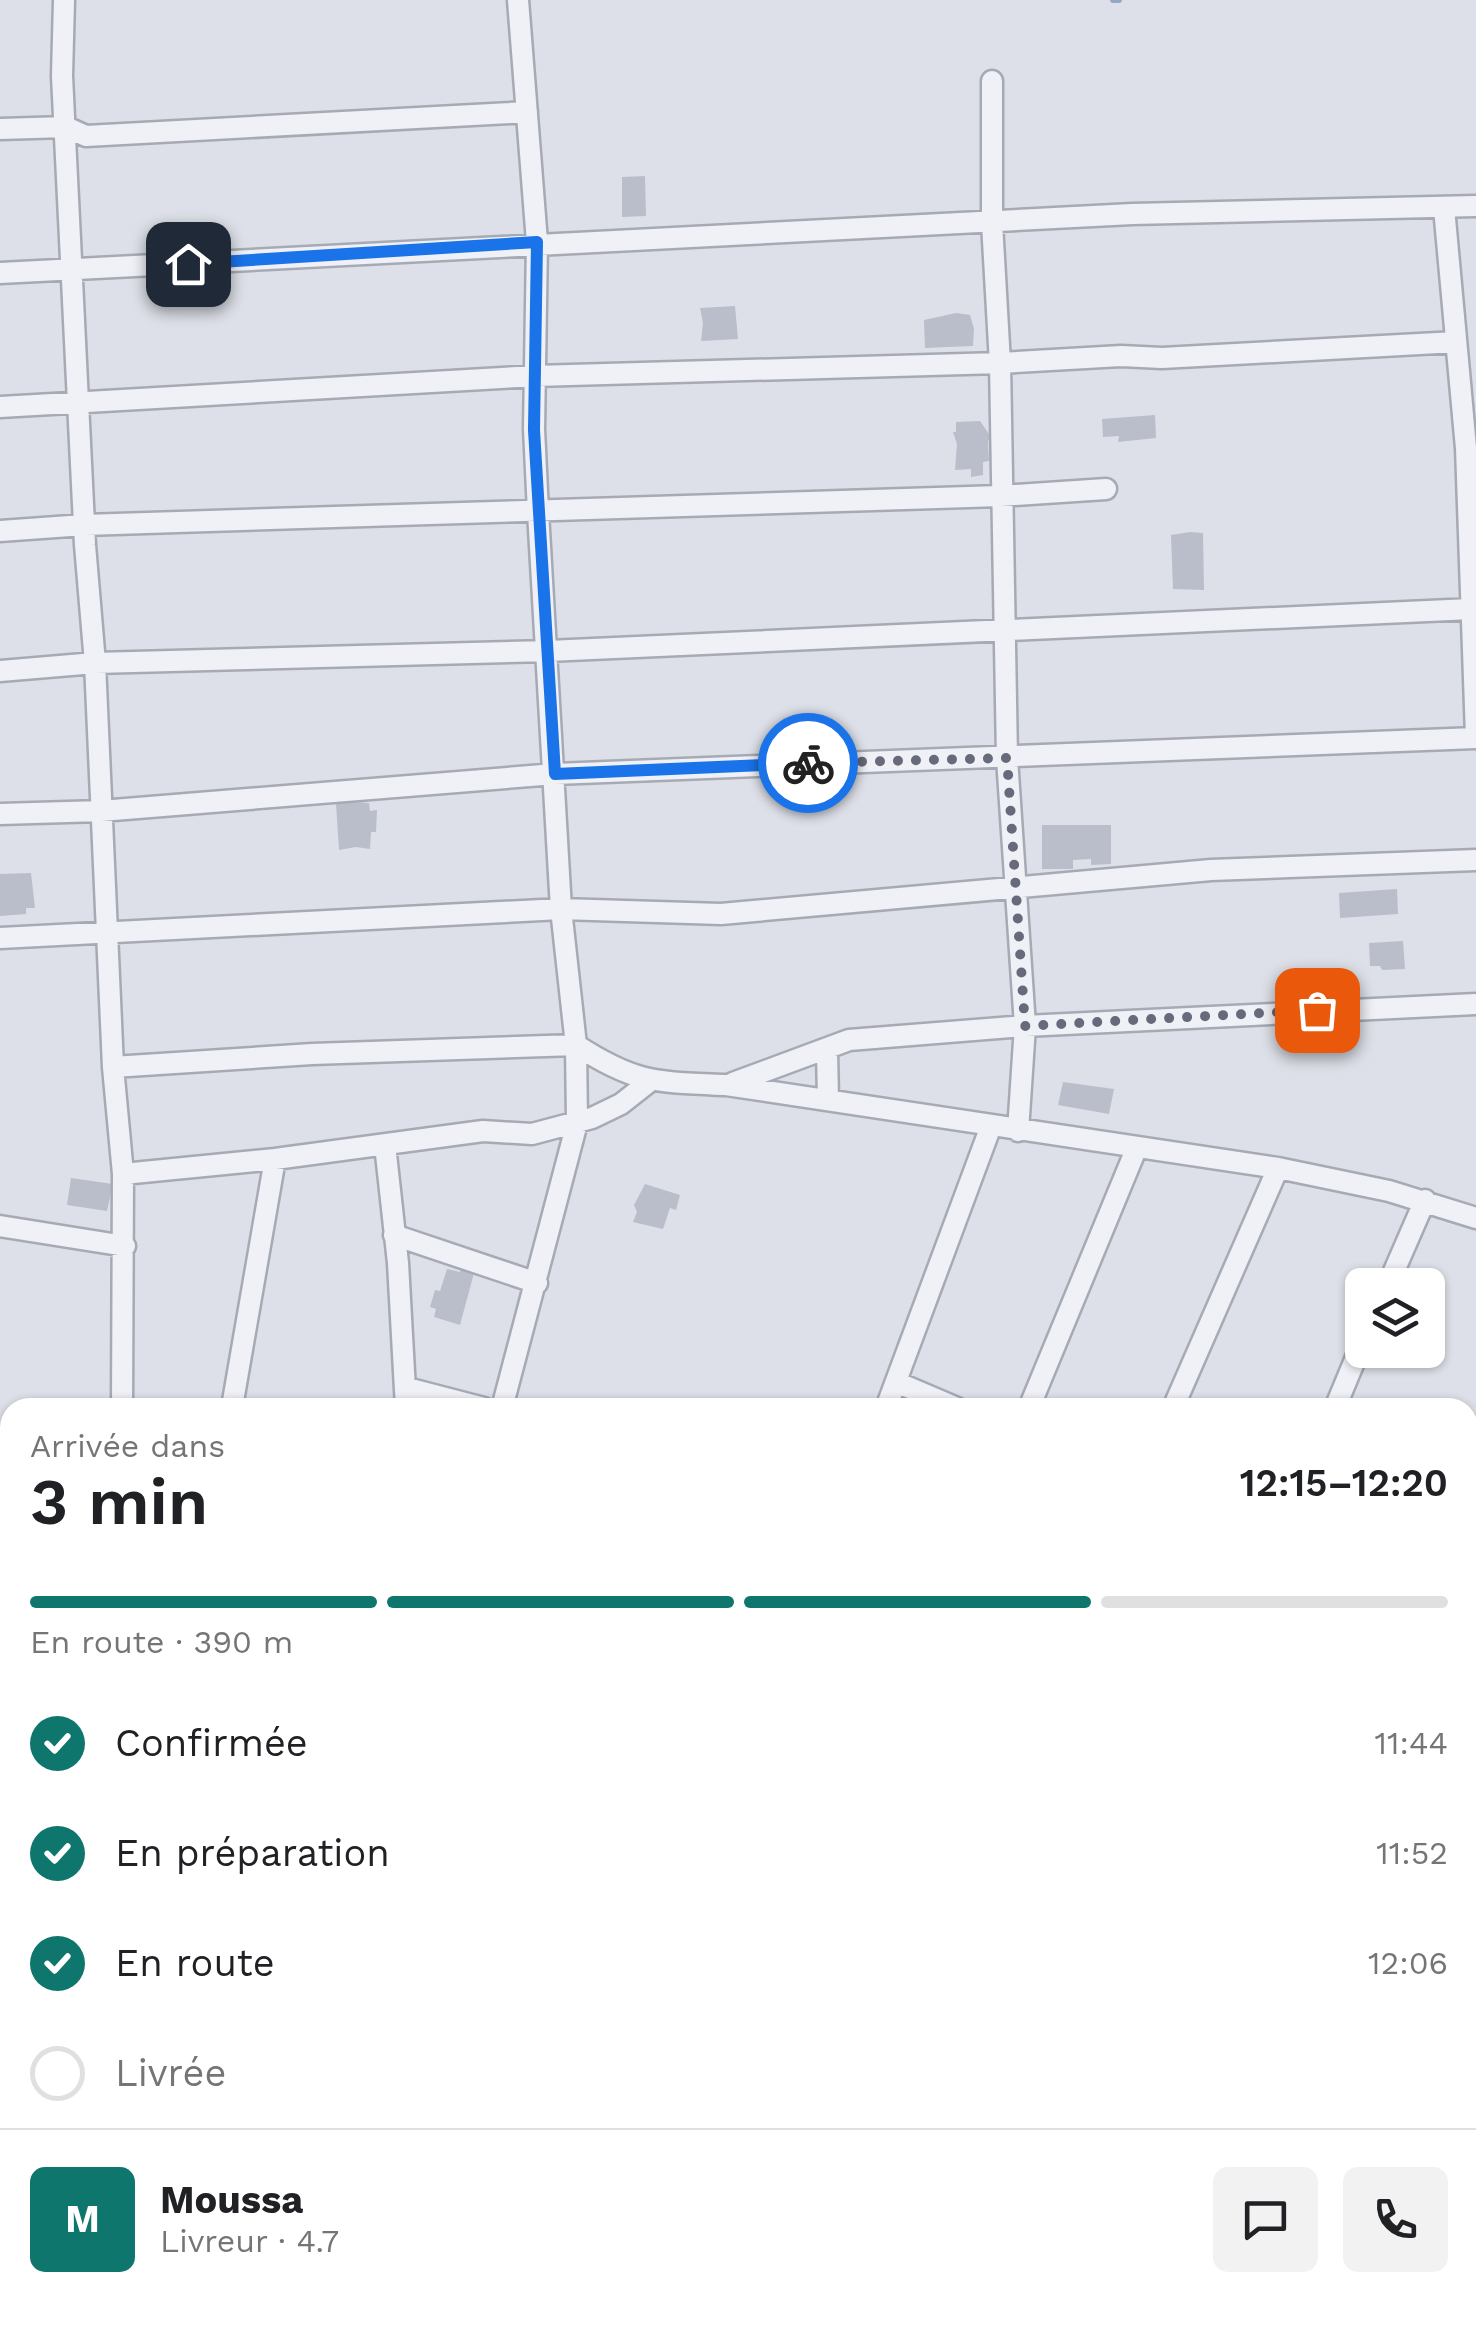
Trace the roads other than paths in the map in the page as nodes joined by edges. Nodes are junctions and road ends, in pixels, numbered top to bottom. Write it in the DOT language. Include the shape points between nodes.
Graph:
graph roads {
  1 [pos="64,0"];
  2 [pos="518,0"];
  3 [pos="992,81"];
  4 [pos="527,112"];
  5 [pos="66,127"];
  6 [pos="0,129"];
  7 [pos="1476,206"];
  8 [pos="1444,208"];
  9 [pos="992,224"];
  10 [pos="537,242"];
  11 [pos="72,271"];
  12 [pos="0,272"];
  13 [pos="1456,342"];
  14 [pos="1000,362"];
  15 [pos="534,376"];
  16 [pos="78,404"];
  17 [pos="0,407"];
  18 [pos="1471,447"];
  19 [pos="1106,488"];
  20 [pos="1000,496"];
  21 [pos="538,512"];
  22 [pos="84,525"];
  23 [pos="0,531"];
  24 [pos="1472,608"];
  25 [pos="1003,628"];
  26 [pos="548,651"];
  27 [pos="95,664"];
  28 [pos="0,671"];
  29 [pos="1476,737"];
  30 [pos="1007,758"];
  31 [pos="555,774"];
  32 [pos="101,812"];
  33 [pos="0,814"];
  34 [pos="1476,860"];
  35 [pos="1017,888"];
  36 [pos="560,909"];
  37 [pos="106,934"];
  38 [pos="0,938"];
  39 [pos="1476,1004"];
  40 [pos="1025,1026"];
  41 [pos="576,1045"];
  42 [pos="827,1050"];
  43 [pos="113,1067"];
  44 [pos="649,1082"];
  45 [pos="726,1085"];
  46 [pos="828,1100"];
  47 [pos="577,1123"];
  48 [pos="992,1126"];
  49 [pos="1018,1131"];
  50 [pos="385,1144"];
  51 [pos="1136,1148"];
  52 [pos="276,1159"];
  53 [pos="1278,1168"];
  54 [pos="124,1174"];
  55 [pos="1425,1200"];
  56 [pos="1476,1218"];
  57 [pos="1,1232"];
  58 [pos="394,1235"];
  59 [pos="124,1246"];
  60 [pos="1395,1268"];
  61 [pos="537,1282"];
  62 [pos="1351,1368"];
  63 [pos="896,1382"];
  64 [pos="122,1398"];
  65 [pos="234,1398"];
  66 [pos="407,1398"];
  67 [pos="505,1398"];
  68 [pos="890,1398"];
  69 [pos="934,1398"];
  70 [pos="1034,1398"];
  71 [pos="1177,1398"];
  72 [pos="1338,1398"];
  1 -- 5 [label="street"];
  2 -- 4 [label="street"];
  3 -- 9 [label="street"];
  4 -- 5 [label="street" via="86,136"];
  4 -- 10 [label="street"];
  5 -- 6 [label="street"];
  5 -- 11 [label="street"];
  7 -- 8 [label="street"];
  8 -- 9 [label="street" via="1132,214"];
  8 -- 13 [label="street"];
  9 -- 10 [label="street"];
  9 -- 14 [label="street"];
  10 -- 11 [label="street"];
  10 -- 15 [label="street"];
  11 -- 12 [label="street"];
  11 -- 16 [label="street"];
  13 -- 14 [label="street"];
  13 -- 18 [label="street"];
  14 -- 15 [label="street"];
  14 -- 20 [label="street"];
  15 -- 16 [label="street"];
  15 -- 21 [label="street"];
  16 -- 17 [label="street"];
  16 -- 22 [label="street"];
  18 -- 24 [label="street"];
  19 -- 20 [label="street"];
  20 -- 21 [label="street"];
  20 -- 25 [label="street"];
  21 -- 22 [label="street"];
  21 -- 26 [label="street"];
  22 -- 23 [label="street"];
  22 -- 27 [label="street"];
  24 -- 25 [label="street"];
  24 -- 29 [label="street"];
  25 -- 26 [label="street"];
  25 -- 30 [label="street"];
  26 -- 27 [label="street"];
  26 -- 31 [label="street"];
  27 -- 28 [label="street"];
  27 -- 32 [label="street"];
  29 -- 30 [label="street"];
  30 -- 31 [label="street"];
  30 -- 35 [label="street"];
  31 -- 32 [label="street"];
  31 -- 36 [label="street"];
  32 -- 33 [label="street"];
  32 -- 37 [label="street"];
  34 -- 35 [label="street" via="1211,870"];
  35 -- 36 [label="street" via="721,914"];
  35 -- 40 [label="street"];
  36 -- 37 [label="street"];
  36 -- 41 [label="street"];
  37 -- 38 [label="street"];
  37 -- 43 [label="street"];
  39 -- 40 [label="street"];
  40 -- 42 [label="street" via="849,1040"];
  40 -- 49 [label="street"];
  41 -- 43 [label="street"];
  41 -- 44 [label="street"];
  41 -- 47 [label="street"];
  42 -- 45 [label="street"];
  42 -- 46 [label="street"];
  43 -- 54 [label="street"];
  44 -- 45 [label="street"];
  44 -- 47 [label="street" via="621,1104"];
  45 -- 46 [label="street"];
  46 -- 48 [label="street"];
  47 -- 50 [label="street" via="532,1134 483,1132"];
  47 -- 61 [label="street"];
  48 -- 49 [label="street"];
  48 -- 63 [label="street"];
  49 -- 51 [label="street"];
  50 -- 52 [label="street"];
  50 -- 58 [label="street"];
  51 -- 53 [label="street"];
  51 -- 70 [label="street"];
  52 -- 54 [label="street"];
  52 -- 65 [label="street"];
  53 -- 55 [label="street"];
  53 -- 71 [label="street"];
  54 -- 59 [label="street"];
  55 -- 56 [label="street"];
  55 -- 60 [label="street"];
  57 -- 59 [label="street"];
  58 -- 61 [label="street"];
  58 -- 66 [label="street"];
  59 -- 64 [label="street"];
  61 -- 67 [label="street"];
  62 -- 72 [label="street"];
  63 -- 68 [label="street"];
  63 -- 69 [label="street"];
}
